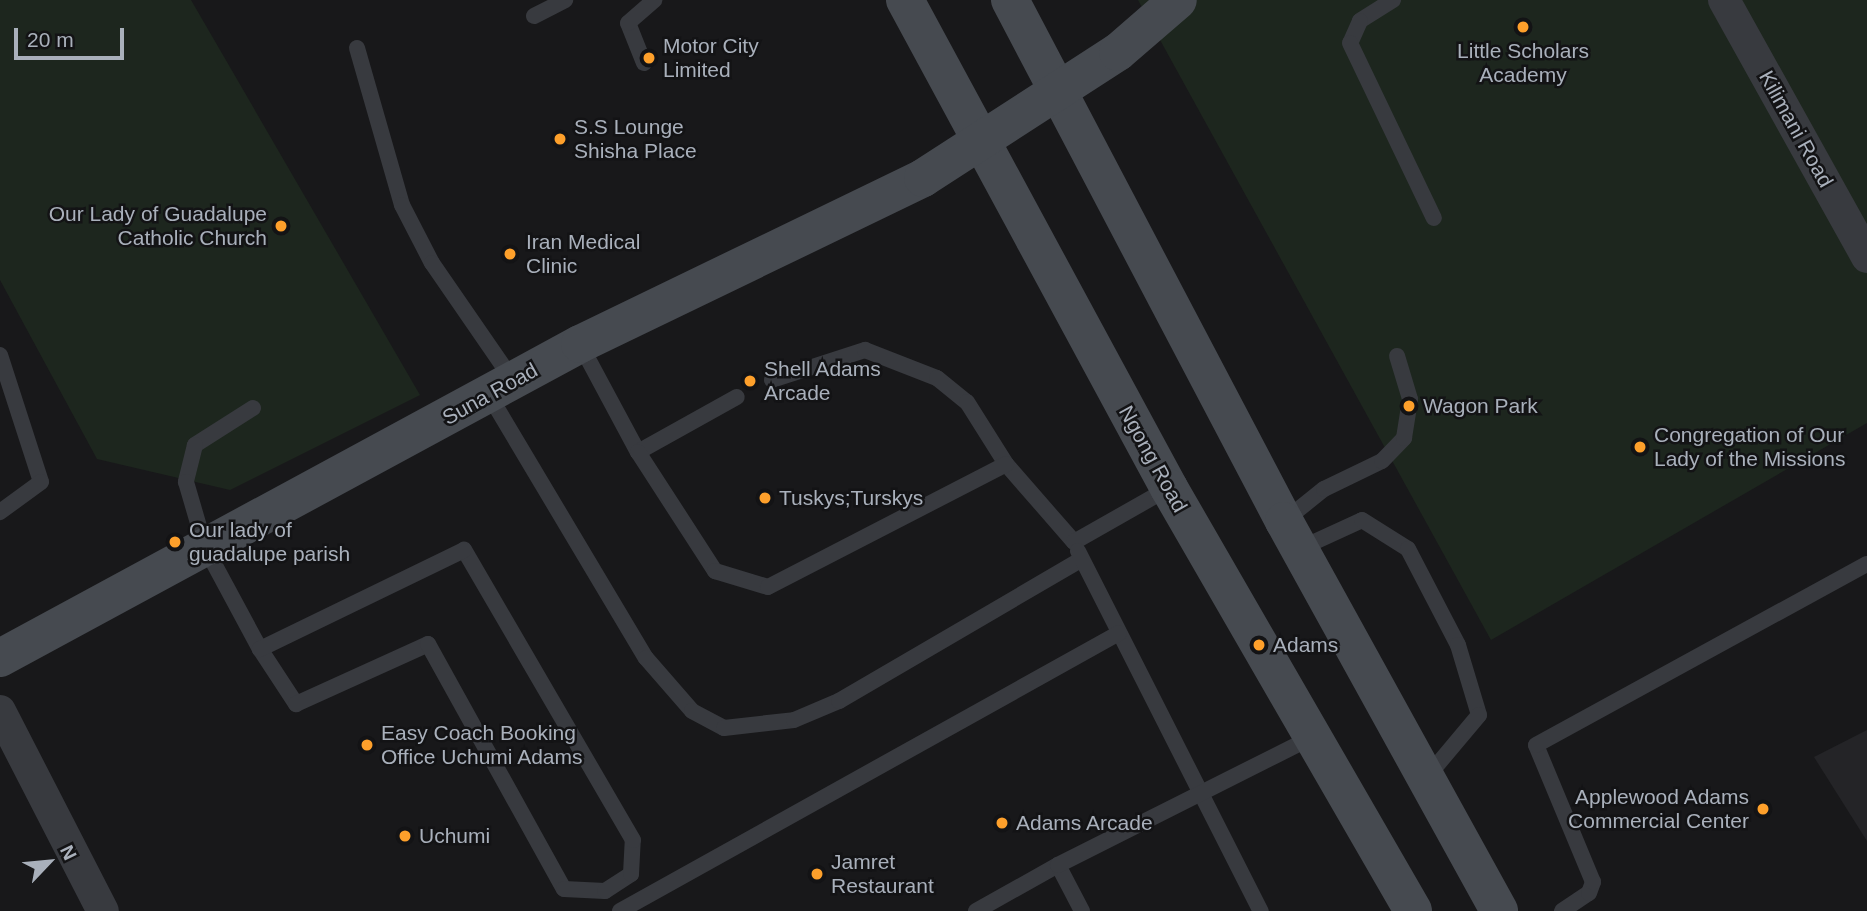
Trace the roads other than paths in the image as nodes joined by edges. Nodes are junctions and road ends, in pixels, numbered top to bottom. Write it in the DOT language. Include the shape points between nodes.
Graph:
graph roads {
  1 [pos="565,0"];
  2 [pos="654,0"];
  3 [pos="905,0"];
  4 [pos="1010,0"];
  5 [pos="1178,0"];
  6 [pos="1393,0"];
  7 [pos="1724,0"];
  8 [pos="534,16"];
  9 [pos="357,48"];
  10 [pos="644,64"];
  11 [pos="1058,92"];
  12 [pos="985,139"];
  13 [pos="1434,218"];
  14 [pos="1867,257"];
  15 [pos="580,344"];
  16 [pos="0,355"];
  17 [pos="1397,356"];
  18 [pos="772,380"];
  19 [pos="501,388"];
  20 [pos="737,397"];
  21 [pos="253,408"];
  22 [pos="638,452"];
  23 [pos="1006,464"];
  24 [pos="1169,488"];
  25 [pos="0,512"];
  26 [pos="1292,535"];
  27 [pos="1074,542"];
  28 [pos="205,547"];
  29 [pos="1082,559"];
  30 [pos="1867,565"];
  31 [pos="1119,633"];
  32 [pos="260,649"];
  33 [pos="0,658"];
  34 [pos="0,711"];
  35 [pos="1312,737"];
  36 [pos="1425,778"];
  37 [pos="1201,792"];
  38 [pos="1058,866"];
  39 [pos="103,911"];
  40 [pos="620,911"];
  41 [pos="976,911"];
  42 [pos="1082,911"];
  43 [pos="1261,911"];
  44 [pos="1413,911"];
  45 [pos="1499,911"];
  46 [pos="1562,911"];
  1 -- 8 [label="lane"];
  2 -- 10 [label="lane" via="628,23"];
  3 -- 12 [label="main road, Ngong Road"];
  4 -- 11 [label="main road"];
  5 -- 11 [label="main road, Suna Road" via="1118,52"];
  6 -- 13 [label="lane" via="1360,21 1350,43"];
  7 -- 14 [label="street, Kilimani Road"];
  9 -- 19 [label="lane" via="402,205"];
  11 -- 12 [label="main road, Suna Road"];
  11 -- 26 [label="main road"];
  12 -- 15 [label="main road, Suna Road" via="923,178"];
  12 -- 24 [label="main road, Ngong Road" via="1027,232"];
  15 -- 19 [label="main road, Suna Road"];
  15 -- 22 [label="lane"];
  16 -- 25 [label="lane" via="41,482"];
  17 -- 26 [label="lane" via="1410,400 1404,438 1382,461 1324,489"];
  18 -- 23 [label="lane" via="865,350 905,363 967,402"];
  19 -- 28 [label="main road, Suna Road"];
  19 -- 29 [label="lane" via="646,658 692,710 724,728 794,720 839,701"];
  20 -- 22 [label="lane"];
  21 -- 28 [label="lane" via="202,438 186,464 191,509"];
  22 -- 23 [label="lane" via="715,571 768,587"];
  23 -- 27 [label="lane"];
  24 -- 27 [label="lane"];
  24 -- 35 [label="main road, Ngong Road"];
  26 -- 36 [label="main road"];
  26 -- 36 [label="lane" via="1362,520 1408,549 1458,645 1479,715"];
  27 -- 29 [label="lane"];
  28 -- 32 [label="lane"];
  28 -- 33 [label="main road, Suna Road"];
  29 -- 31 [label="lane"];
  30 -- 46 [label="lane" via="1536,745 1593,882 1589,893"];
  31 -- 37 [label="lane"];
  31 -- 40 [label="lane"];
  32 -- 32 [label="lane" via="296,704 428,644 564,889 605,891 631,874 633,840 464,550"];
  34 -- 39 [label="street"];
  35 -- 37 [label="lane"];
  35 -- 44 [label="main road, Ngong Road"];
  36 -- 45 [label="main road"];
  37 -- 38 [label="lane"];
  37 -- 43 [label="lane"];
  38 -- 41 [label="lane"];
  38 -- 42 [label="lane"];
}
